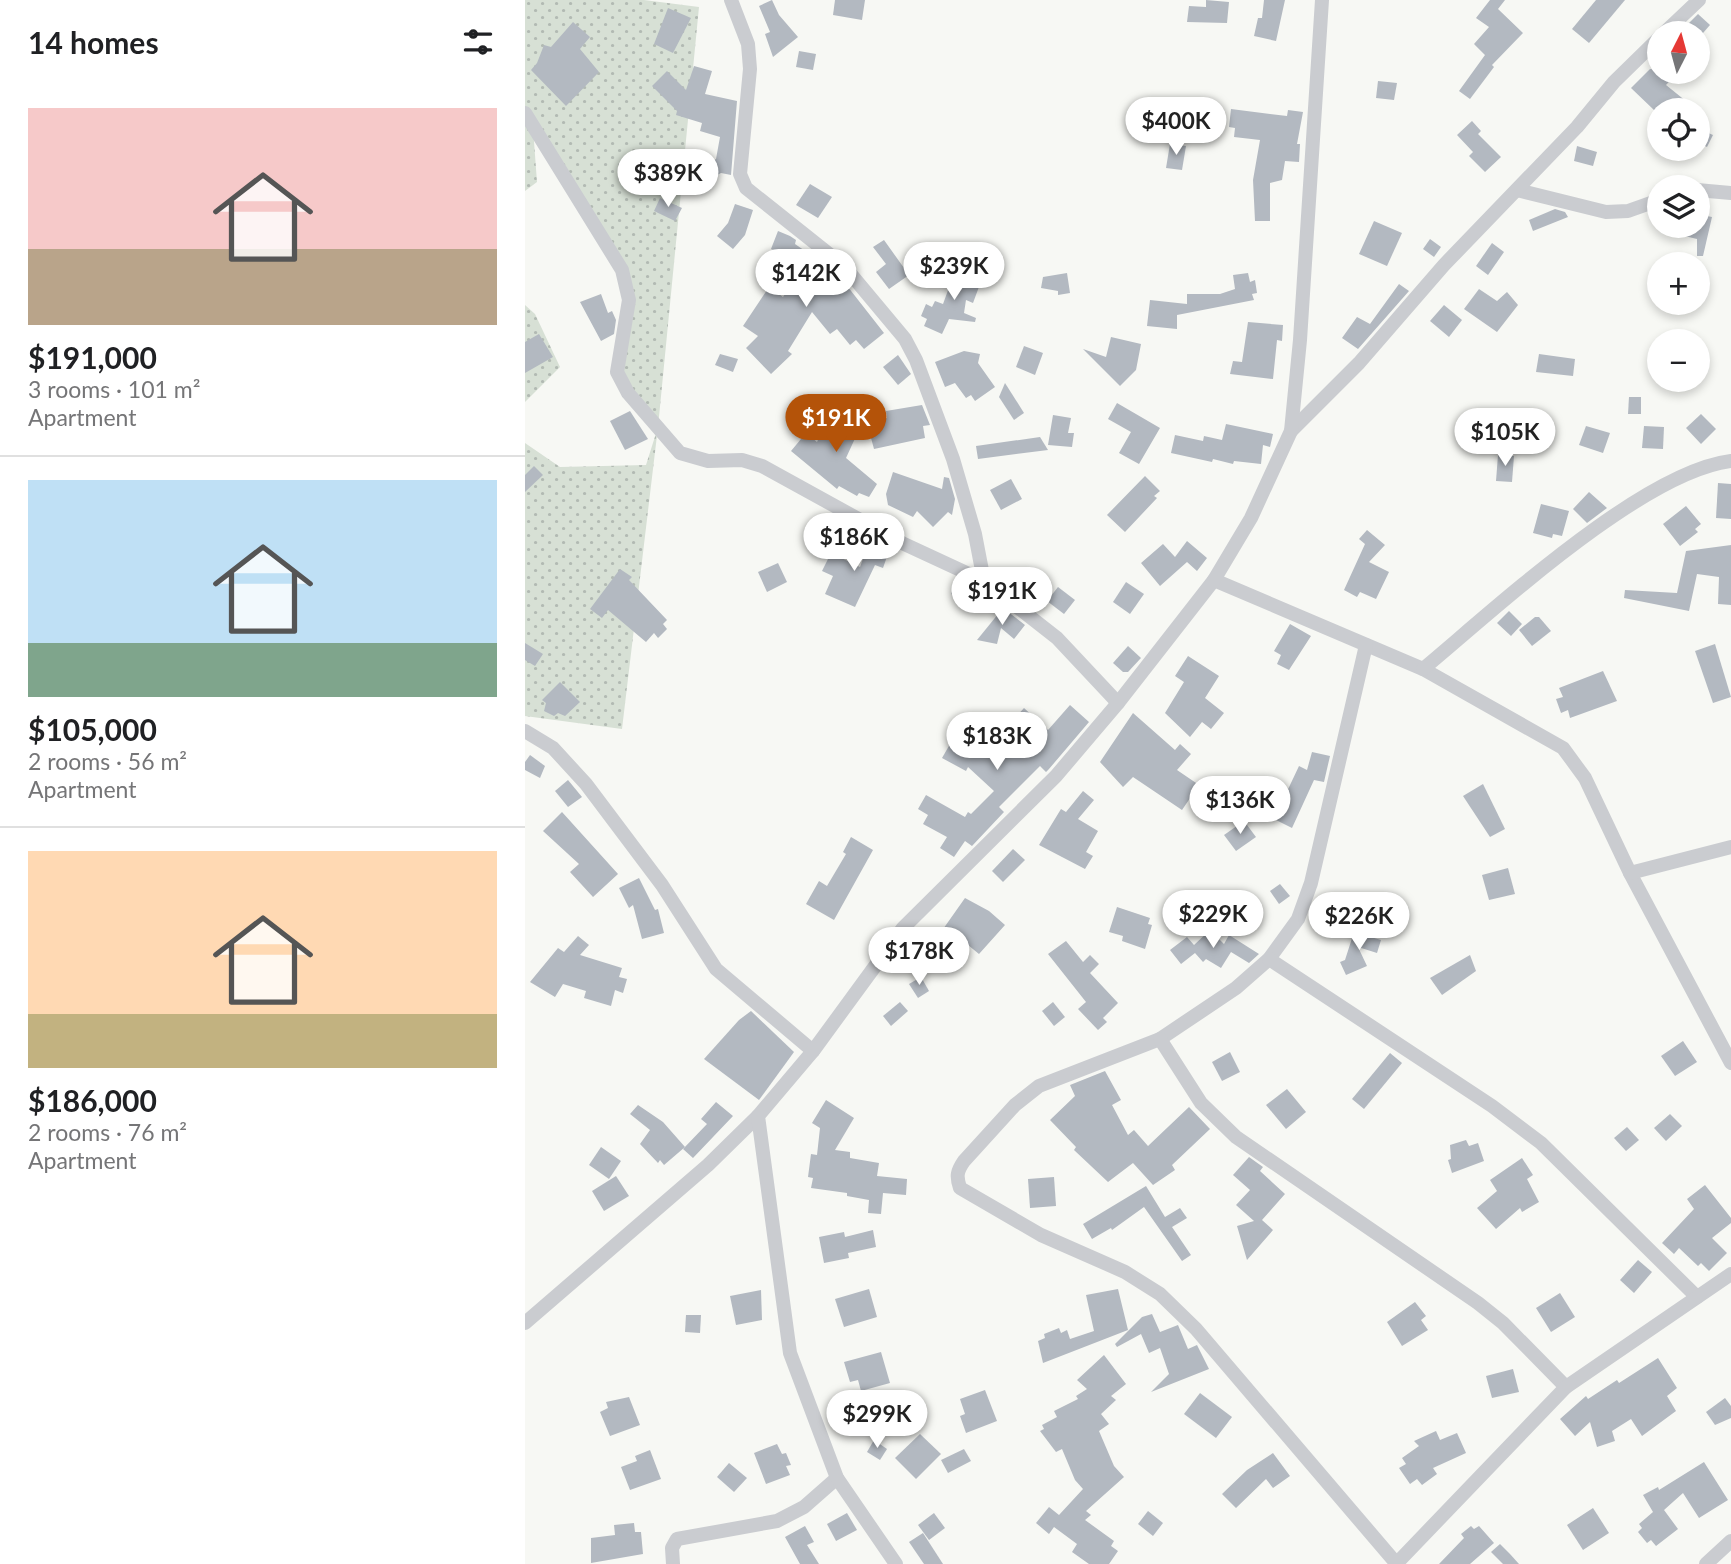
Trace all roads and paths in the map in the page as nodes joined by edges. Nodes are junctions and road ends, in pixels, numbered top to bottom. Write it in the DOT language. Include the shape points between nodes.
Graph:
graph roads {
  1 [pos="731,0"];
  2 [pos="1322,0"];
  3 [pos="1699,0"];
  4 [pos="1677,21"];
  5 [pos="1647,50"];
  6 [pos="525,113"];
  7 [pos="1517,190"];
  8 [pos="1710,191"];
  9 [pos="1731,193"];
  10 [pos="1647,204"];
  11 [pos="1291,431"];
  12 [pos="1731,461"];
  13 [pos="1215,580"];
  14 [pos="984,582"];
  15 [pos="1366,645"];
  16 [pos="1423,669"];
  17 [pos="1118,703"];
  18 [pos="525,731"];
  19 [pos="1731,847"];
  20 [pos="1630,873"];
  21 [pos="1269,959"];
  22 [pos="1160,1039"];
  23 [pos="813,1051"];
  24 [pos="1731,1063"];
  25 [pos="758,1116"];
  26 [pos="1731,1274"];
  27 [pos="1697,1297"];
  28 [pos="525,1323"];
  29 [pos="1566,1387"];
  30 [pos="837,1478"];
  31 [pos="1731,1541"];
  32 [pos="673,1564"];
  33 [pos="896,1564"];
  34 [pos="1396,1564"];
  35 [pos="1706,1564"];
  1 -- 14 [label="street" via="748,44 750,69 740,174 746,188 844,266 905,339 953,459"];
  2 -- 11 [label="street"];
  3 -- 4 [label="street"];
  5 -- 7 [label="street"];
  6 -- 14 [label="street" via="622,270 629,300 617,372 628,393 680,453 708,461 742,460 762,466"];
  7 -- 10 [label="street" via="1607,212"];
  7 -- 11 [label="street"];
  8 -- 9 [label="street"];
  11 -- 13 [label="street" via="1251,518"];
  12 -- 16 [label="street" via="1707,464 1645,497 1567,550"];
  13 -- 15 [label="street"];
  13 -- 17 [label="street"];
  14 -- 17 [label="street" via="1057,638"];
  15 -- 16 [label="street"];
  15 -- 21 [label="street" via="1311,883 1299,919"];
  16 -- 20 [label="street" via="1563,748 1585,778"];
  17 -- 23 [label="street" via="1056,776 903,928"];
  18 -- 23 [label="street" via="553,748 586,784 662,885 716,969"];
  19 -- 20 [label="street"];
  20 -- 24 [label="street"];
  21 -- 22 [label="street" via="1236,988"];
  21 -- 27 [label="street" via="1541,1143"];
  22 -- 29 [label="street" via="1201,1103 1235,1137 1478,1303"];
  22 -- 34 [label="street" via="1039,1086 1015,1105 964,1161 957,1171 960,1188 1041,1235 1125,1272 1160,1294 1196,1329"];
  23 -- 25 [label="street"];
  25 -- 28 [label="street"];
  25 -- 30 [label="street" via="790,1353"];
  26 -- 27 [label="street"];
  27 -- 29 [label="street"];
  29 -- 34 [label="street"];
  30 -- 32 [label="street" via="804,1507 777,1521 677,1539 672,1548"];
  30 -- 33 [label="street"];
  31 -- 35 [label="street"];
}
